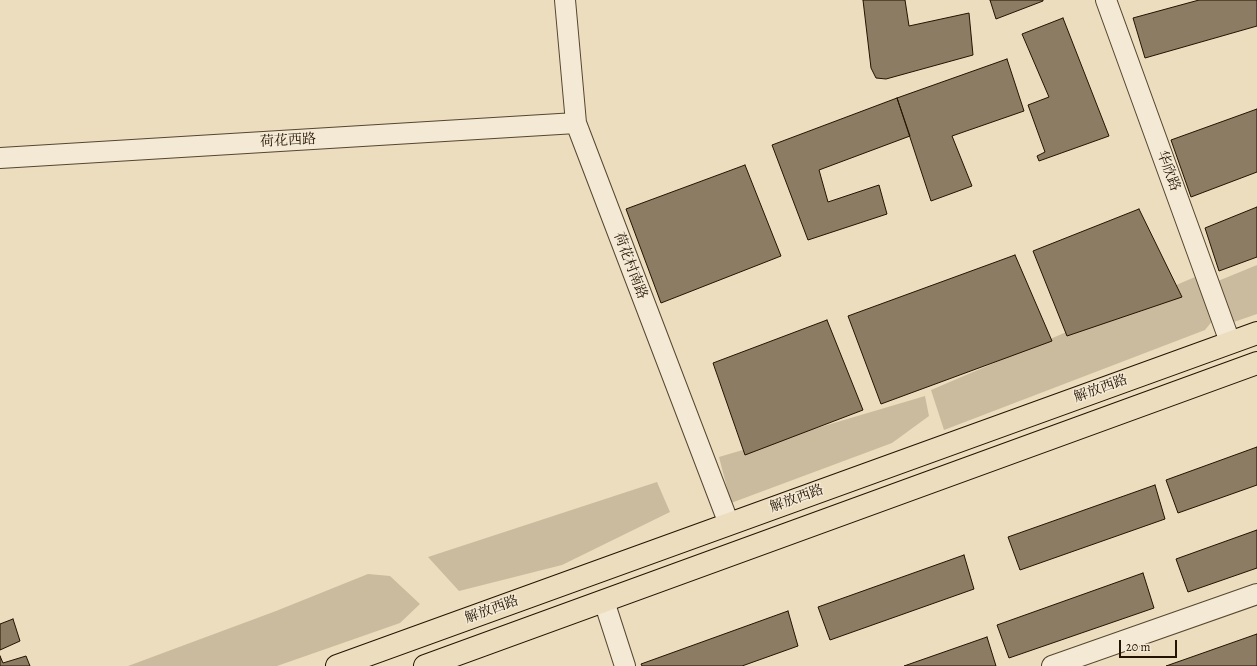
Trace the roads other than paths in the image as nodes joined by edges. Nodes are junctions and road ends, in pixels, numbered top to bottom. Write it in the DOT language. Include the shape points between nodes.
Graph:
graph roads {
  1 [pos="565,0"];
  2 [pos="1106,0"];
  3 [pos="576,123"];
  4 [pos="0,158"];
  5 [pos="1257,332"];
  6 [pos="1230,342"];
  7 [pos="1257,363"];
  8 [pos="729,524"];
  9 [pos="1257,594"];
  10 [pos="604,601"];
  11 [pos="337,666"];
  12 [pos="426,666"];
  13 [pos="625,666"];
  14 [pos="1052,666"];
  1 -- 3 [label="street, 荷花村南路"];
  2 -- 6 [label="street, 华欣路"];
  3 -- 4 [label="street, 荷花西路"];
  3 -- 8 [label="street, 荷花村南路"];
  5 -- 6 [label="main road, 解放西路"];
  6 -- 8 [label="main road, 解放西路"];
  7 -- 10 [label="main road, 解放西路"];
  8 -- 11 [label="main road, 解放西路"];
  9 -- 14 [label="street"];
  10 -- 12 [label="main road, 解放西路"];
  10 -- 13 [label="street"];
}
